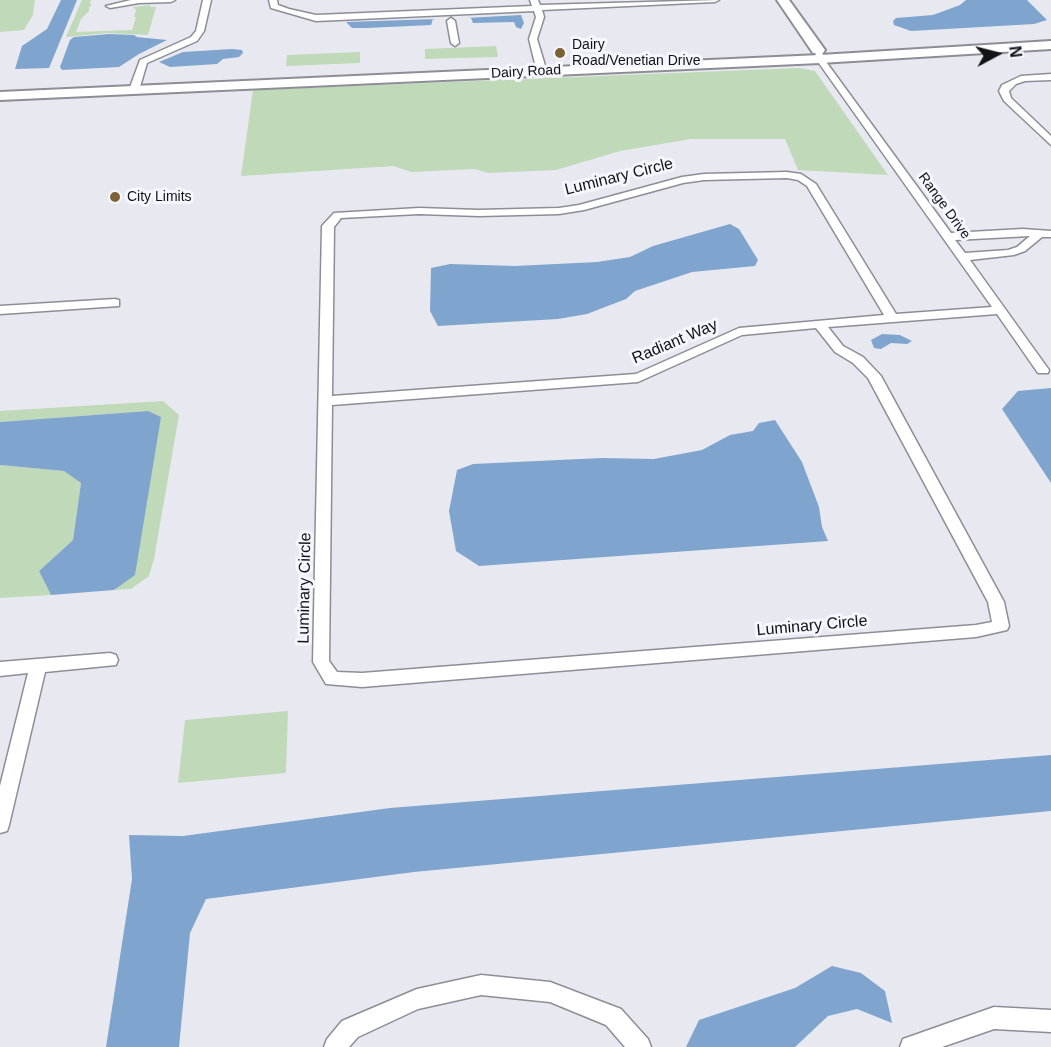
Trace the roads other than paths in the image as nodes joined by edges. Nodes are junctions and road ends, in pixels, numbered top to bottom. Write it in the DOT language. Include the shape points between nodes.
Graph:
graph roads {
  1 [pos="171,0"];
  2 [pos="207,0"];
  3 [pos="273,0"];
  4 [pos="715,0"];
  5 [pos="783,0"];
  6 [pos="535,4"];
  7 [pos="110,6"];
  8 [pos="451,21"];
  9 [pos="1051,37"];
  10 [pos="455,43"];
  11 [pos="1051,45"];
  12 [pos="819,55"];
  13 [pos="541,67"];
  14 [pos="1051,77"];
  15 [pos="135,85"];
  16 [pos="0,87"];
  17 [pos="19,95"];
  18 [pos="0,96"];
  19 [pos="1051,142"];
  20 [pos="1051,234"];
  21 [pos="1038,235"];
  22 [pos="948,237"];
  23 [pos="961,257"];
  24 [pos="115,303"];
  25 [pos="0,310"];
  26 [pos="999,310"];
  27 [pos="892,318"];
  28 [pos="820,324"];
  29 [pos="1043,370"];
  30 [pos="327,401"];
  31 [pos="110,660"];
  32 [pos="38,666"];
  33 [pos="0,669"];
  34 [pos="1,815"];
  35 [pos="1051,1021"];
  36 [pos="335,1047"];
  37 [pos="640,1047"];
  38 [pos="910,1047"];
  1 -- 7 [label="street"];
  2 -- 15 [label="street" via="200,31 194,39 143,62"];
  3 -- 6 [label="street" via="278,8 309,17"];
  4 -- 6 [label="street"];
  5 -- 12 [label="street"];
  6 -- 13 [label="street" via="540,17 533,39"];
  8 -- 10 [label="street"];
  9 -- 12 [label="street, Dairy Road"];
  11 -- 12 [label="street, Dairy Road"];
  12 -- 13 [label="street, Dairy Road"];
  12 -- 22 [label="street, Range Drive"];
  13 -- 15 [label="street, Dairy Road"];
  14 -- 19 [label="street" via="1024,78 1004,91 1007,99"];
  15 -- 16 [label="street, Dairy Road"];
  15 -- 17 [label="street, Dairy Road"];
  16 -- 17 [label="street"];
  17 -- 18 [label="street, Dairy Road"];
  20 -- 21 [label="street"];
  21 -- 22 [label="street" via="1023,232"];
  21 -- 23 [label="street" via="1010,253"];
  22 -- 23 [label="street, Range Drive"];
  23 -- 26 [label="street, Range Drive"];
  24 -- 25 [label="street"];
  26 -- 27 [label="street, Radiant Way"];
  26 -- 29 [label="street, Range Drive"];
  27 -- 28 [label="street, Radiant Way"];
  27 -- 30 [label="street, Luminary Circle" via="811,184 801,177 693,178 559,211 338,215 328,226"];
  28 -- 30 [label="street, Radiant Way" via="739,332 638,378"];
  28 -- 30 [label="street, Luminary Circle" via="839,349 874,376 996,602 1001,626 362,680 332,679 321,662"];
  31 -- 32 [label="street"];
  32 -- 33 [label="street"];
  32 -- 34 [label="street"];
  35 -- 38 [label="street" via="993,1018"];
  36 -- 37 [label="street" via="350,1029 417,999 481,985 550,992 613,1017"];
}
